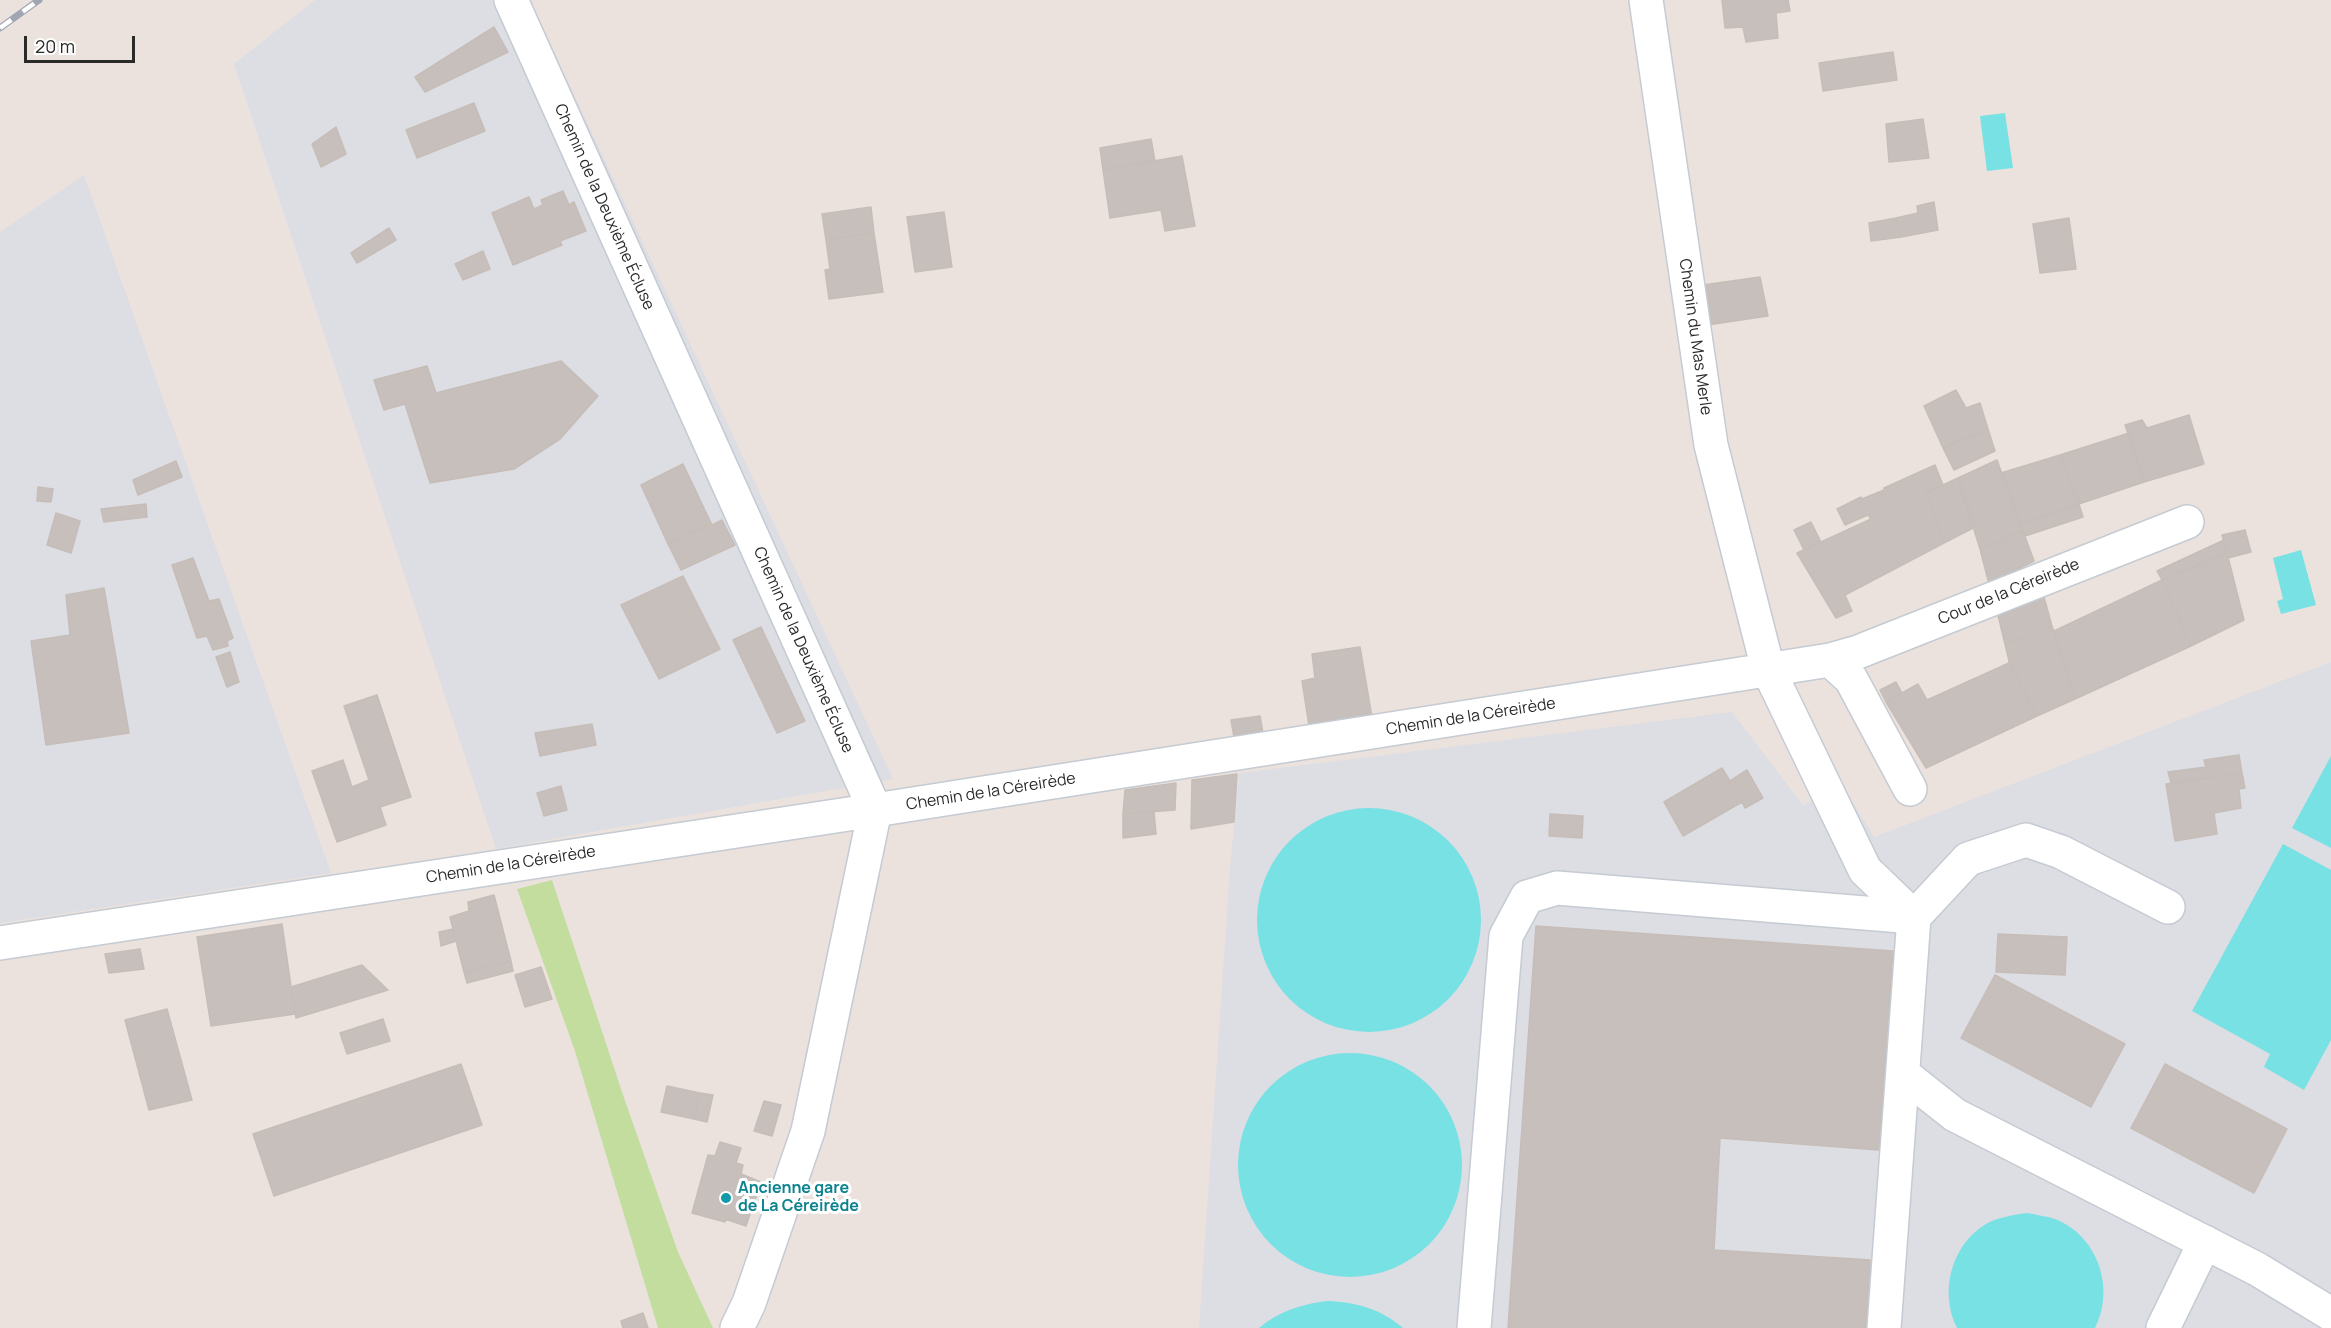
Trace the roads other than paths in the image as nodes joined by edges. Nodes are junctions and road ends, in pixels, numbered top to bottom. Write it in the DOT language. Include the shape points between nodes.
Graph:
graph roads {
  1 [pos="511,0"];
  2 [pos="1646,0"];
  3 [pos="2187,522"];
  4 [pos="1830,660"];
  5 [pos="1768,669"];
  6 [pos="1910,789"];
  7 [pos="875,810"];
  8 [pos="2168,907"];
  9 [pos="1914,917"];
  10 [pos="0,943"];
  11 [pos="1903,1074"];
  12 [pos="2205,1242"];
  13 [pos="2331,1314"];
  14 [pos="737,1328"];
  15 [pos="1474,1328"];
  16 [pos="1884,1328"];
  17 [pos="2163,1328"];
  1 -- 7 [label="street, Chemin de la Deuxième Écluse"];
  2 -- 5 [label="street, Chemin du Mas Merle" via="1711,445"];
  3 -- 4 [label="street, Cour de la Céreirède"];
  4 -- 5 [label="street, Chemin de la Céreirède"];
  4 -- 6 [label="street" via="1851,679"];
  5 -- 7 [label="street, Chemin de la Céreirède"];
  5 -- 9 [label="street, Chemin du Mas Merle" via="1865,870"];
  7 -- 10 [label="street, Chemin de la Céreirède"];
  7 -- 14 [label="street" via="808,1131"];
  8 -- 9 [label="street" via="2061,852 2026,840 1968,859"];
  9 -- 11 [label="street"];
  9 -- 15 [label="street" via="1557,888 1527,897 1506,936"];
  11 -- 12 [label="street" via="1955,1115"];
  11 -- 16 [label="street"];
  12 -- 13 [label="street"];
  12 -- 17 [label="street"];
}
